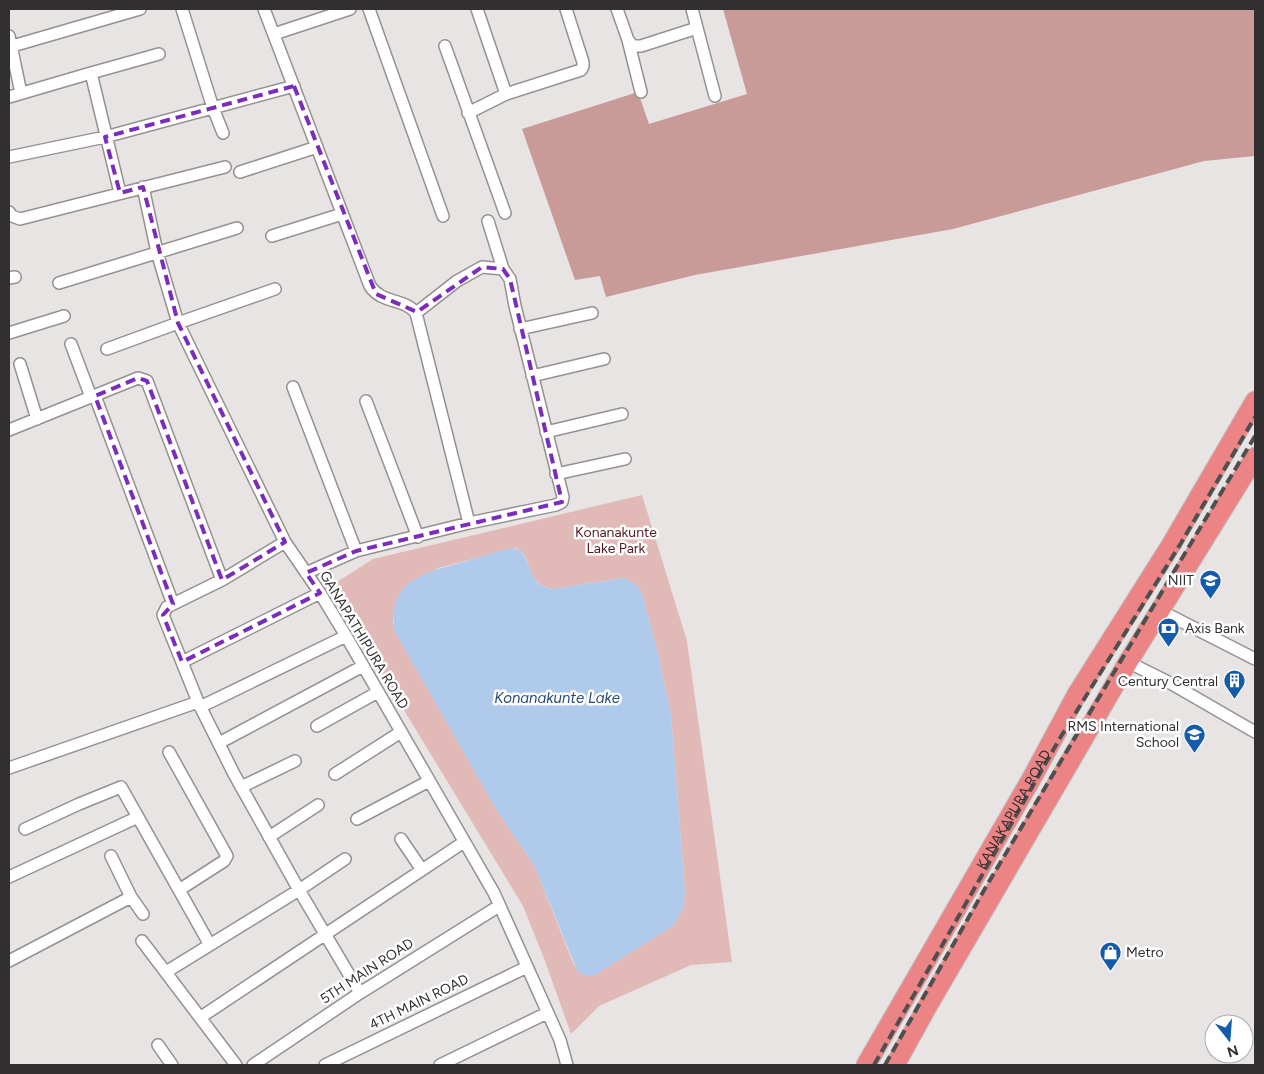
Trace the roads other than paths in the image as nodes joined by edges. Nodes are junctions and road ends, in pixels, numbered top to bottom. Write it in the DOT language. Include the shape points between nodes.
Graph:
graph roads {
  1 [pos="140,9"];
  2 [pos="182,9"];
  3 [pos="264,9"];
  4 [pos="350,9"];
  5 [pos="368,9"];
  6 [pos="476,9"];
  7 [pos="566,9"];
  8 [pos="618,9"];
  9 [pos="692,9"];
  10 [pos="697,28"];
  11 [pos="274,34"];
  12 [pos="628,40"];
  13 [pos="10,43"];
  14 [pos="445,46"];
  15 [pos="159,54"];
  16 [pos="91,73"];
  17 [pos="294,86"];
  18 [pos="641,92"];
  19 [pos="21,93"];
  20 [pos="506,94"];
  21 [pos="715,96"];
  22 [pos="9,97"];
  23 [pos="213,108"];
  24 [pos="468,113"];
  25 [pos="223,133"];
  26 [pos="106,137"];
  27 [pos="317,147"];
  28 [pos="9,158"];
  29 [pos="225,167"];
  30 [pos="240,172"];
  31 [pos="143,187"];
  32 [pos="120,193"];
  33 [pos="9,212"];
  34 [pos="505,213"];
  35 [pos="342,214"];
  36 [pos="443,216"];
  37 [pos="488,221"];
  38 [pos="237,228"];
  39 [pos="272,236"];
  40 [pos="157,252"];
  41 [pos="503,269"];
  42 [pos="59,283"];
  43 [pos="275,289"];
  44 [pos="416,313"];
  45 [pos="592,313"];
  46 [pos="64,316"];
  47 [pos="178,323"];
  48 [pos="520,329"];
  49 [pos="9,333"];
  50 [pos="71,344"];
  51 [pos="107,349"];
  52 [pos="604,359"];
  53 [pos="20,364"];
  54 [pos="532,376"];
  55 [pos="293,386"];
  56 [pos="93,397"];
  57 [pos="366,401"];
  58 [pos="1255,401"];
  59 [pos="622,414"];
  60 [pos="37,419"];
  61 [pos="9,430"];
  62 [pos="546,432"];
  63 [pos="1255,456"];
  64 [pos="625,459"];
  65 [pos="556,474"];
  66 [pos="469,523"];
  67 [pos="418,537"];
  68 [pos="285,542"];
  69 [pos="356,551"];
  70 [pos="306,573"];
  71 [pos="222,580"];
  72 [pos="320,593"];
  73 [pos="173,604"];
  74 [pos="1159,610"];
  75 [pos="346,636"];
  76 [pos="1255,660"];
  77 [pos="182,662"];
  78 [pos="1128,662"];
  79 [pos="363,666"];
  80 [pos="378,692"];
  81 [pos="199,704"];
  82 [pos="317,726"];
  83 [pos="402,732"];
  84 [pos="1255,732"];
  85 [pos="219,744"];
  86 [pos="169,752"];
  87 [pos="295,761"];
  88 [pos="9,768"];
  89 [pos="335,774"];
  90 [pos="429,781"];
  91 [pos="241,787"];
  92 [pos="318,805"];
  93 [pos="138,817"];
  94 [pos="357,819"];
  95 [pos="25,829"];
  96 [pos="269,837"];
  97 [pos="401,839"];
  98 [pos="464,842"];
  99 [pos="111,856"];
  100 [pos="345,858"];
  101 [pos="422,870"];
  102 [pos="9,877"];
  103 [pos="179,890"];
  104 [pos="299,890"];
  105 [pos="131,897"];
  106 [pos="499,906"];
  107 [pos="143,914"];
  108 [pos="325,934"];
  109 [pos="142,941"];
  110 [pos="210,945"];
  111 [pos="9,962"];
  112 [pos="527,967"];
  113 [pos="166,972"];
  114 [pos="360,992"];
  115 [pos="548,1013"];
  116 [pos="201,1017"];
  117 [pos="158,1045"];
  118 [pos="172,1065"];
  119 [pos="236,1065"];
  120 [pos="253,1065"];
  121 [pos="325,1065"];
  122 [pos="440,1065"];
  123 [pos="567,1065"];
  124 [pos="866,1065"];
  125 [pos="895,1065"];
  1 -- 13 [label="street"];
  2 -- 23 [label="street"];
  3 -- 11 [label="street"];
  4 -- 11 [label="street"];
  5 -- 36 [label="street"];
  6 -- 20 [label="street"];
  7 -- 20 [label="street" via="583,66 581,70"];
  8 -- 12 [label="street"];
  9 -- 10 [label="street"];
  10 -- 12 [label="street" via="641,46 634,46"];
  10 -- 21 [label="street"];
  11 -- 17 [label="street"];
  12 -- 18 [label="street"];
  13 -- 19 [label="street"];
  14 -- 24 [label="street"];
  15 -- 16 [label="street"];
  16 -- 19 [label="street"];
  16 -- 26 [label="street"];
  17 -- 23 [label="street"];
  17 -- 27 [label="street"];
  19 -- 22 [label="street"];
  20 -- 24 [label="street"];
  23 -- 25 [label="street"];
  23 -- 26 [label="street"];
  24 -- 34 [label="street"];
  26 -- 28 [label="street"];
  26 -- 32 [label="street"];
  27 -- 30 [label="street"];
  27 -- 35 [label="street"];
  29 -- 31 [label="street"];
  31 -- 32 [label="street"];
  31 -- 40 [label="street, GANAPATHIPURA ROAD"];
  32 -- 33 [label="street" via="20,219"];
  35 -- 39 [label="street"];
  35 -- 44 [label="street" via="370,286 376,294 410,307"];
  37 -- 41 [label="street"];
  38 -- 40 [label="street"];
  40 -- 42 [label="street"];
  40 -- 47 [label="street, GANAPATHIPURA ROAD"];
  41 -- 44 [label="street" via="482,267 457,281"];
  41 -- 48 [label="street" via="510,279"];
  43 -- 47 [label="street"];
  44 -- 66 [label="street"];
  45 -- 48 [label="street"];
  46 -- 49 [label="street"];
  47 -- 51 [label="street"];
  47 -- 68 [label="street, GANAPATHIPURA ROAD"];
  48 -- 54 [label="street"];
  50 -- 56 [label="street"];
  52 -- 54 [label="street"];
  53 -- 60 [label="street"];
  54 -- 62 [label="street"];
  55 -- 69 [label="street"];
  56 -- 60 [label="street"];
  56 -- 71 [label="street" via="138,378 146,380"];
  56 -- 73 [label="street"];
  57 -- 67 [label="street"];
  58 -- 124 [label="highway, KANAKAPURA ROAD" via="1171,546 1078,694"];
  59 -- 62 [label="street"];
  60 -- 61 [label="street"];
  62 -- 65 [label="street"];
  63 -- 74 [label="highway, KANAKAPURA ROAD"];
  64 -- 65 [label="street"];
  65 -- 66 [label="street" via="563,497 561,503"];
  66 -- 67 [label="street"];
  67 -- 69 [label="street"];
  68 -- 70 [label="street, GANAPATHIPURA ROAD"];
  68 -- 71 [label="street"];
  69 -- 70 [label="street"];
  70 -- 72 [label="street, GANAPATHIPURA ROAD"];
  71 -- 73 [label="street"];
  72 -- 75 [label="street, GANAPATHIPURA ROAD"];
  72 -- 77 [label="street"];
  73 -- 77 [label="street" via="163,615"];
  74 -- 76 [label="street"];
  74 -- 78 [label="highway, KANAKAPURA ROAD"];
  75 -- 79 [label="street, GANAPATHIPURA ROAD"];
  75 -- 81 [label="street"];
  77 -- 81 [label="street"];
  78 -- 84 [label="street"];
  78 -- 125 [label="highway, KANAKAPURA ROAD"];
  79 -- 80 [label="street, GANAPATHIPURA ROAD"];
  79 -- 85 [label="street"];
  80 -- 82 [label="street"];
  80 -- 83 [label="street, GANAPATHIPURA ROAD"];
  81 -- 85 [label="street"];
  81 -- 88 [label="street"];
  83 -- 89 [label="street"];
  83 -- 90 [label="street, GANAPATHIPURA ROAD"];
  85 -- 91 [label="street"];
  86 -- 103 [label="street" via="228,856"];
  87 -- 91 [label="street"];
  90 -- 94 [label="street"];
  90 -- 98 [label="street, GANAPATHIPURA ROAD"];
  91 -- 96 [label="street"];
  92 -- 96 [label="street"];
  93 -- 95 [label="street" via="121,787"];
  93 -- 102 [label="street"];
  93 -- 103 [label="street"];
  96 -- 104 [label="street"];
  97 -- 101 [label="street"];
  98 -- 101 [label="street"];
  98 -- 106 [label="street, GANAPATHIPURA ROAD"];
  99 -- 105 [label="street"];
  100 -- 104 [label="street"];
  101 -- 108 [label="street"];
  103 -- 110 [label="street"];
  104 -- 108 [label="street"];
  104 -- 110 [label="street"];
  105 -- 107 [label="street"];
  105 -- 111 [label="street"];
  106 -- 112 [label="street, GANAPATHIPURA ROAD"];
  106 -- 114 [label="street, 5TH MAIN ROAD"];
  108 -- 114 [label="street"];
  108 -- 116 [label="street"];
  109 -- 113 [label="street"];
  110 -- 113 [label="street"];
  112 -- 115 [label="street, GANAPATHIPURA ROAD"];
  112 -- 121 [label="street, 4TH MAIN ROAD"];
  113 -- 116 [label="street"];
  114 -- 120 [label="street, 5TH MAIN ROAD"];
  115 -- 122 [label="street"];
  115 -- 123 [label="street, GANAPATHIPURA ROAD"];
  116 -- 119 [label="street"];
  117 -- 118 [label="street"];
}
